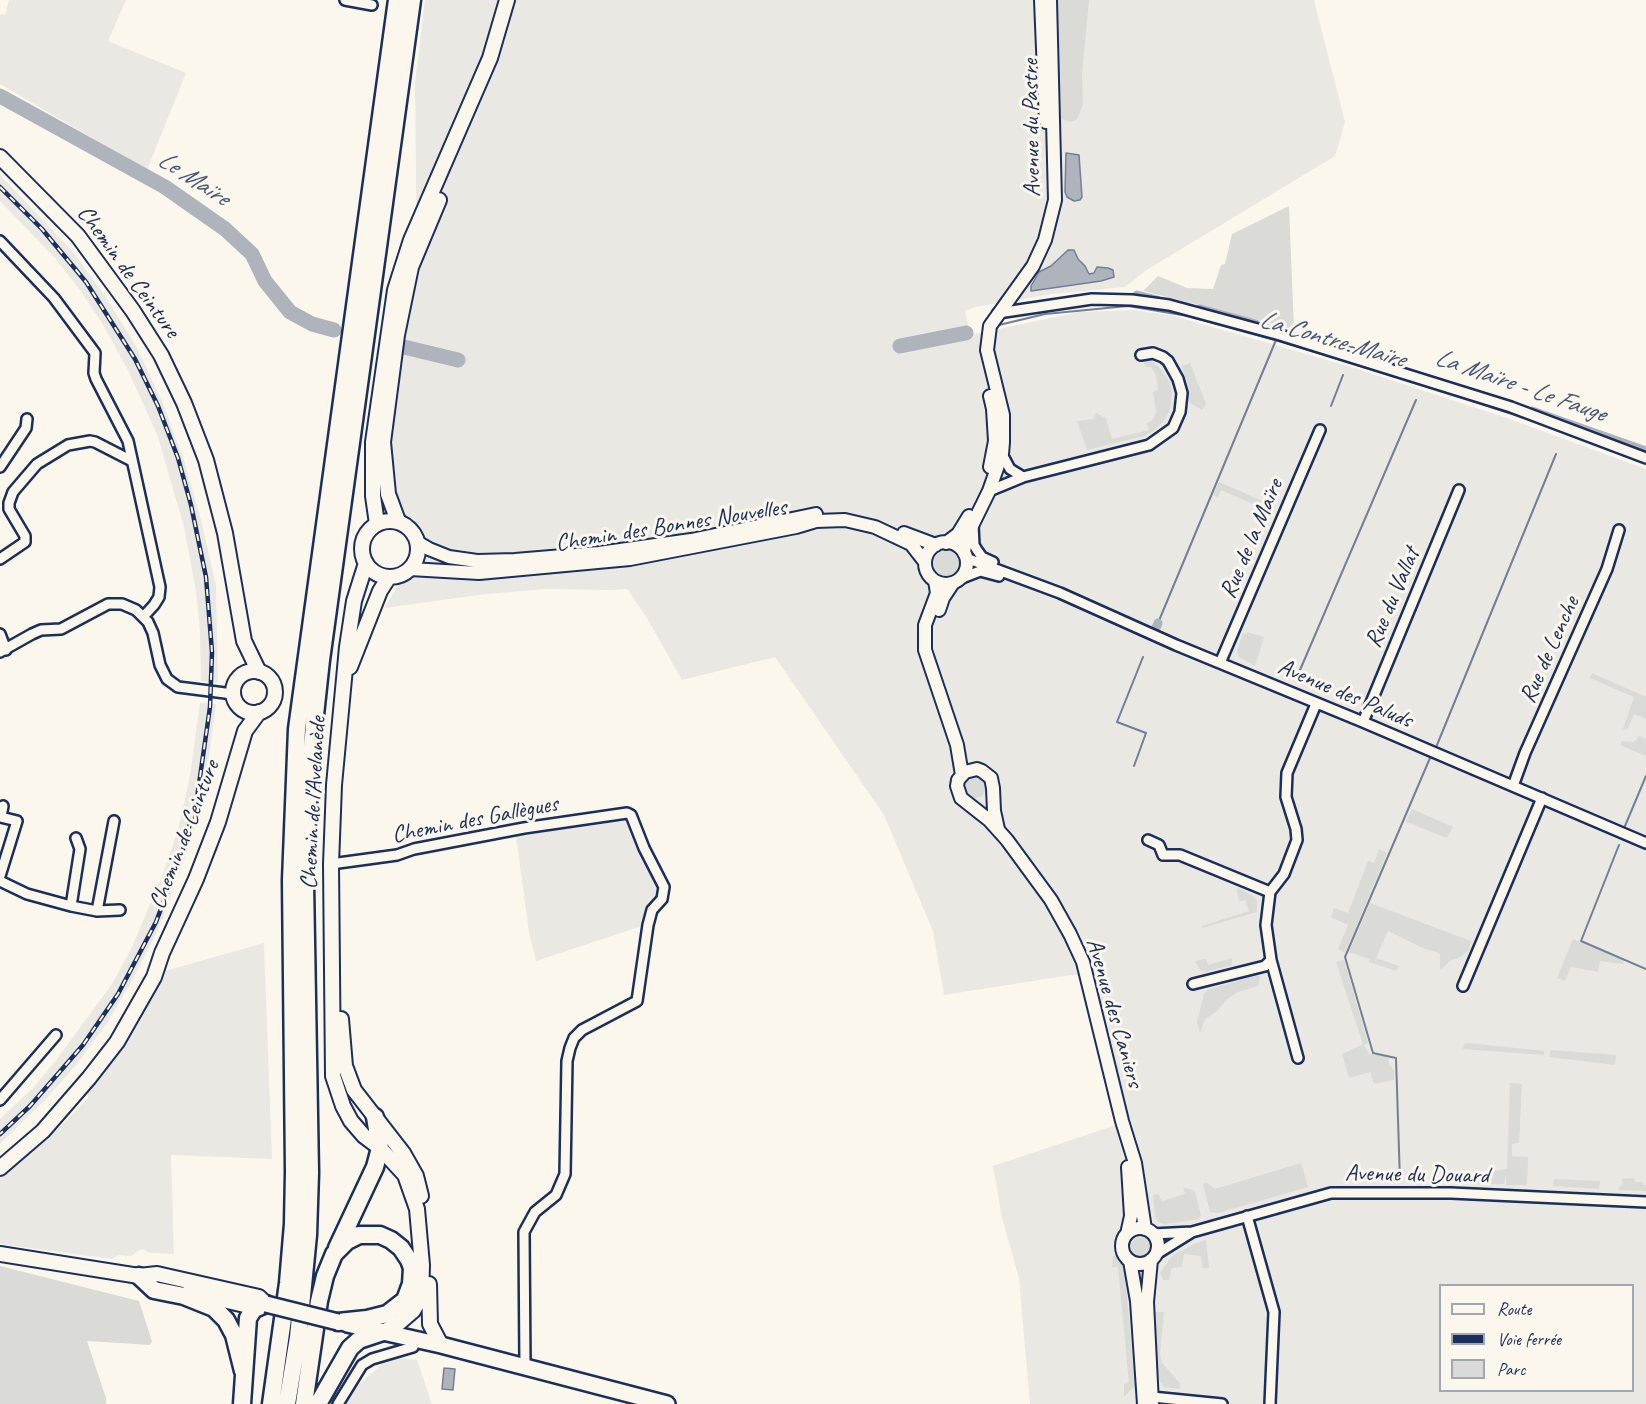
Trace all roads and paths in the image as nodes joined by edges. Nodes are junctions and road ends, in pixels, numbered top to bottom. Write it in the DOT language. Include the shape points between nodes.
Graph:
graph roads {
  1 [pos="345,0"];
  2 [pos="397,0"];
  3 [pos="412,0"];
  4 [pos="507,0"];
  5 [pos="517,0"];
  6 [pos="1041,0"];
  7 [pos="1050,0"];
  8 [pos="379,2"];
  9 [pos="0,157"];
  10 [pos="364,233"];
  11 [pos="0,240"];
  12 [pos="998,313"];
  13 [pos="1142,355"];
  14 [pos="27,419"];
  15 [pos="1320,429"];
  16 [pos="1002,454"];
  17 [pos="1646,458"];
  18 [pos="132,461"];
  19 [pos="0,466"];
  20 [pos="1023,477"];
  21 [pos="1459,490"];
  22 [pos="988,491"];
  23 [pos="398,521"];
  24 [pos="973,523"];
  25 [pos="377,524"];
  26 [pos="1619,530"];
  27 [pos="417,542"];
  28 [pos="941,544"];
  29 [pos="965,555"];
  30 [pos="0,559"];
  31 [pos="925,562"];
  32 [pos="366,563"];
  33 [pos="410,569"];
  34 [pos="389,577"];
  35 [pos="957,580"];
  36 [pos="1028,580"];
  37 [pos="935,581"];
  38 [pos="143,617"];
  39 [pos="0,634"];
  40 [pos="244,641"];
  41 [pos="3,651"];
  42 [pos="1220,663"];
  43 [pos="259,672"];
  44 [pos="240,677"];
  45 [pos="345,680"];
  46 [pos="233,694"];
  47 [pos="1316,704"];
  48 [pos="239,707"];
  49 [pos="259,712"];
  50 [pos="1363,722"];
  51 [pos="245,731"];
  52 [pos="977,769"];
  53 [pos="962,775"];
  54 [pos="1513,786"];
  55 [pos="992,794"];
  56 [pos="1542,798"];
  57 [pos="969,804"];
  58 [pos="3,806"];
  59 [pos="114,821"];
  60 [pos="998,829"];
  61 [pos="76,838"];
  62 [pos="1148,840"];
  63 [pos="1646,843"];
  64 [pos="331,864"];
  65 [pos="0,876"];
  66 [pos="0,881"];
  67 [pos="1270,892"];
  68 [pos="71,906"];
  69 [pos="120,910"];
  70 [pos="97,911"];
  71 [pos="333,929"];
  72 [pos="162,953"];
  73 [pos="1271,960"];
  74 [pos="1193,984"];
  75 [pos="1463,986"];
  76 [pos="56,1035"];
  77 [pos="1298,1058"];
  78 [pos="0,1100"];
  79 [pos="375,1117"];
  80 [pos="1122,1121"];
  81 [pos="380,1148"];
  82 [pos="0,1159"];
  83 [pos="0,1168"];
  84 [pos="1646,1202"];
  85 [pos="1247,1216"];
  86 [pos="1149,1232"];
  87 [pos="1192,1232"];
  88 [pos="1127,1234"];
  89 [pos="0,1254"];
  90 [pos="334,1254"];
  91 [pos="1153,1258"];
  92 [pos="1130,1261"];
  93 [pos="139,1276"];
  94 [pos="266,1304"];
  95 [pos="413,1311"];
  96 [pos="338,1322"];
  97 [pos="430,1324"];
  98 [pos="383,1332"];
  99 [pos="415,1340"];
  100 [pos="441,1345"];
  101 [pos="525,1368"];
  102 [pos="243,1371"];
  103 [pos="1149,1402"];
  104 [pos="242,1404"];
  105 [pos="271,1404"];
  106 [pos="287,1404"];
  107 [pos="304,1404"];
  108 [pos="318,1404"];
  109 [pos="338,1404"];
  110 [pos="667,1404"];
  111 [pos="1222,1404"];
  112 [pos="1270,1404"];
  1 -- 8 [label="street"];
  2 -- 10 [label="highway"];
  3 -- 106 [label="highway" via="314,724 305,883 308,1235"];
  4 -- 25 [label="main road" via="490,58 411,240 395,290 373,442"];
  5 -- 23 [label="main road" via="499,59 411,267 383,442 388,494"];
  6 -- 28 [label="street, Avenue du Pastre" via="1048,166 1044,217 1032,251 990,310 980,334 995,441 988,473 967,520 958,534"];
  7 -- 12 [label="street, Avenue du Pastre" via="1055,200 1045,240 1033,266"];
  8 -- 10 [label="highway"];
  9 -- 40 [label="main road, Chemin de Ceinture" via="78,236 134,310 161,356 206,460 225,533"];
  10 -- 105 [label="highway" via="297,729 291,880 293,1224"];
  11 -- 18 [label="street" via="54,298 92,347 96,379 128,441"];
  12 -- 16 [label="street, Avenue du Pastre" via="990,326 987,350 1003,416"];
  12 -- 17 [label="street" via="1092,299 1169,305 1511,407"];
  13 -- 20 [label="street" via="1153,353 1163,357 1178,379 1182,393 1173,428 1149,446"];
  14 -- 19 [label="street" via="26,428"];
  15 -- 42 [label="street, Rue de la Maïre"];
  16 -- 20 [label="street" via="1010,469"];
  16 -- 22 [label="street, Avenue du Pastre"];
  18 -- 30 [label="street" via="90,441 68,445 37,464 13,492 9,503 25,542"];
  18 -- 38 [label="street" via="160,587 159,597"];
  20 -- 22 [label="street"];
  21 -- 50 [label="street, Rue du Vallat"];
  22 -- 24 [label="street, Avenue du Pastre"];
  23 -- 25 [label="main road"];
  23 -- 27 [label="main road"];
  24 -- 29 [label="street, Avenue du Pastre" via="966,538"];
  24 -- 36 [label="street, Avenue des Paluds" via="974,545 980,555"];
  25 -- 32 [label="main road" via="362,544"];
  26 -- 54 [label="street, Rue de Lenche" via="1607,569"];
  27 -- 28 [label="street, Chemin des Bonnes Nouvelles" via="449,557 515,560 663,544 815,514 846,512"];
  27 -- 33 [label="main road"];
  28 -- 29 [label="street" via="956,545"];
  28 -- 31 [label="street" via="928,552"];
  29 -- 35 [label="street" via="966,569"];
  29 -- 36 [label="street, Avenue des Paluds"];
  31 -- 33 [label="street, Chemin des Bonnes Nouvelles" via="911,544 875,527 845,520 816,521 630,559 479,573"];
  31 -- 37 [label="street"];
  32 -- 34 [label="main road" via="375,573"];
  32 -- 45 [label="main road" via="354,601"];
  33 -- 34 [label="main road"];
  34 -- 45 [label="main road"];
  35 -- 36 [label="street, Avenue des Paluds" via="980,571"];
  35 -- 37 [label="street" via="944,584"];
  35 -- 52 [label="street" via="943,598 932,628 933,651 962,743"];
  36 -- 42 [label="street, Avenue des Paluds"];
  37 -- 53 [label="street" via="937,593 925,625 925,650 957,745"];
  38 -- 41 [label="street" via="129,606 108,604 70,626 41,630"];
  38 -- 46 [label="street" via="153,633 167,679 177,687"];
  39 -- 41 [label="street"];
  40 -- 43 [label="main road, Chemin de Ceinture"];
  40 -- 44 [label="main road, Chemin de Ceinture"];
  42 -- 47 [label="street, Avenue des Paluds"];
  43 -- 44 [label="main road"];
  43 -- 49 [label="main road" via="270,679 274,692 270,705"];
  44 -- 46 [label="main road" via="233,686"];
  45 -- 64 [label="main road, Chemin de l'Avelanède" via="334,785"];
  46 -- 48 [label="main road"];
  47 -- 50 [label="street, Avenue des Paluds"];
  47 -- 67 [label="street" via="1285,783 1298,840 1284,874"];
  48 -- 49 [label="main road"];
  48 -- 51 [label="main road"];
  49 -- 51 [label="main road, Chemin de Ceinture"];
  50 -- 54 [label="street, Avenue des Paluds"];
  51 -- 72 [label="main road, Chemin de Ceinture" via="218,822"];
  52 -- 53 [label="street"];
  52 -- 55 [label="street" via="991,778"];
  53 -- 57 [label="street" via="958,793"];
  54 -- 56 [label="street, Avenue des Paluds"];
  55 -- 57 [label="street" via="980,805"];
  55 -- 60 [label="street, Avenue des Caniers"];
  56 -- 63 [label="street, Avenue des Paluds"];
  56 -- 75 [label="street"];
  57 -- 60 [label="street, Avenue des Caniers"];
  58 -- 65 [label="street" via="1,817 17,821"];
  59 -- 70 [label="street"];
  60 -- 80 [label="street, Avenue des Caniers" via="1051,900 1083,962"];
  61 -- 68 [label="street" via="80,849"];
  62 -- 67 [label="street" via="1159,845 1163,855 1180,855"];
  64 -- 71 [label="main road, Chemin de l'Avelanède"];
  64 -- 101 [label="street, Chemin des Gallègues" via="627,813 664,887 664,894 652,910 637,1000 582,1030 570,1048 565,1174 556,1195 535,1212 524,1232"];
  66 -- 68 [label="street" via="27,894"];
  67 -- 73 [label="street" via="1266,925"];
  68 -- 70 [label="street"];
  69 -- 70 [label="street"];
  71 -- 79 [label="main road, Chemin de l'Avelanède" via="345,1066 354,1090"];
  71 -- 81 [label="main road, Chemin de l'Avelanède" via="333,1076 351,1121"];
  72 -- 82 [label="main road, Chemin de Ceinture" via="82,1077 39,1126"];
  72 -- 83 [label="main road, Chemin de Ceinture" via="154,977 117,1042 43,1131"];
  73 -- 74 [label="street" via="1265,966"];
  73 -- 77 [label="street"];
  76 -- 78 [label="street"];
  79 -- 81 [label="highway"];
  79 -- 97 [label="main road, Chemin de l'Avelanède" via="403,1152 416,1176 424,1212"];
  80 -- 86 [label="street, Avenue des Caniers" via="1136,1164"];
  80 -- 88 [label="street, Avenue des Caniers" via="1131,1216"];
  81 -- 90 [label="highway"];
  81 -- 95 [label="main road, Chemin de l'Avelanède" via="405,1175 417,1209 422,1281 421,1297"];
  84 -- 85 [label="street, Avenue du Douard" via="1451,1193 1331,1193"];
  85 -- 87 [label="street, Avenue du Douard"];
  85 -- 112 [label="street" via="1274,1312"];
  86 -- 87 [label="street, Avenue du Douard"];
  86 -- 88 [label="street" via="1136,1229"];
  86 -- 91 [label="street" via="1157,1244"];
  87 -- 91 [label="street, Avenue du Douard"];
  88 -- 92 [label="street" via="1122,1245"];
  89 -- 93 [label="main road"];
  90 -- 96 [label="highway" via="359,1234 380,1235 401,1248 412,1268 409,1292 399,1306 387,1314"];
  90 -- 107 [label="highway" via="319,1301"];
  91 -- 92 [label="street" via="1141,1264"];
  91 -- 103 [label="street" via="1148,1302"];
  92 -- 103 [label="street"];
  93 -- 94 [label="main road" via="155,1284 253,1307"];
  93 -- 102 [label="highway" via="154,1290 214,1308 234,1335"];
  94 -- 96 [label="main road, bridge"];
  94 -- 102 [label="highway" via="254,1309 248,1318"];
  95 -- 98 [label="main road"];
  95 -- 99 [label="main road, Chemin de l'Avelanède"];
  96 -- 98 [label="main road"];
  97 -- 99 [label="main road"];
  97 -- 100 [label="main road, Chemin de l'Avelanède"];
  98 -- 99 [label="main road"];
  98 -- 108 [label="highway" via="359,1340 350,1348"];
  99 -- 100 [label="main road"];
  99 -- 109 [label="street" via="413,1347 362,1365"];
  100 -- 101 [label="main road"];
  101 -- 110 [label="main road"];
  102 -- 104 [label="highway"];
  103 -- 111 [label="street"];
}
